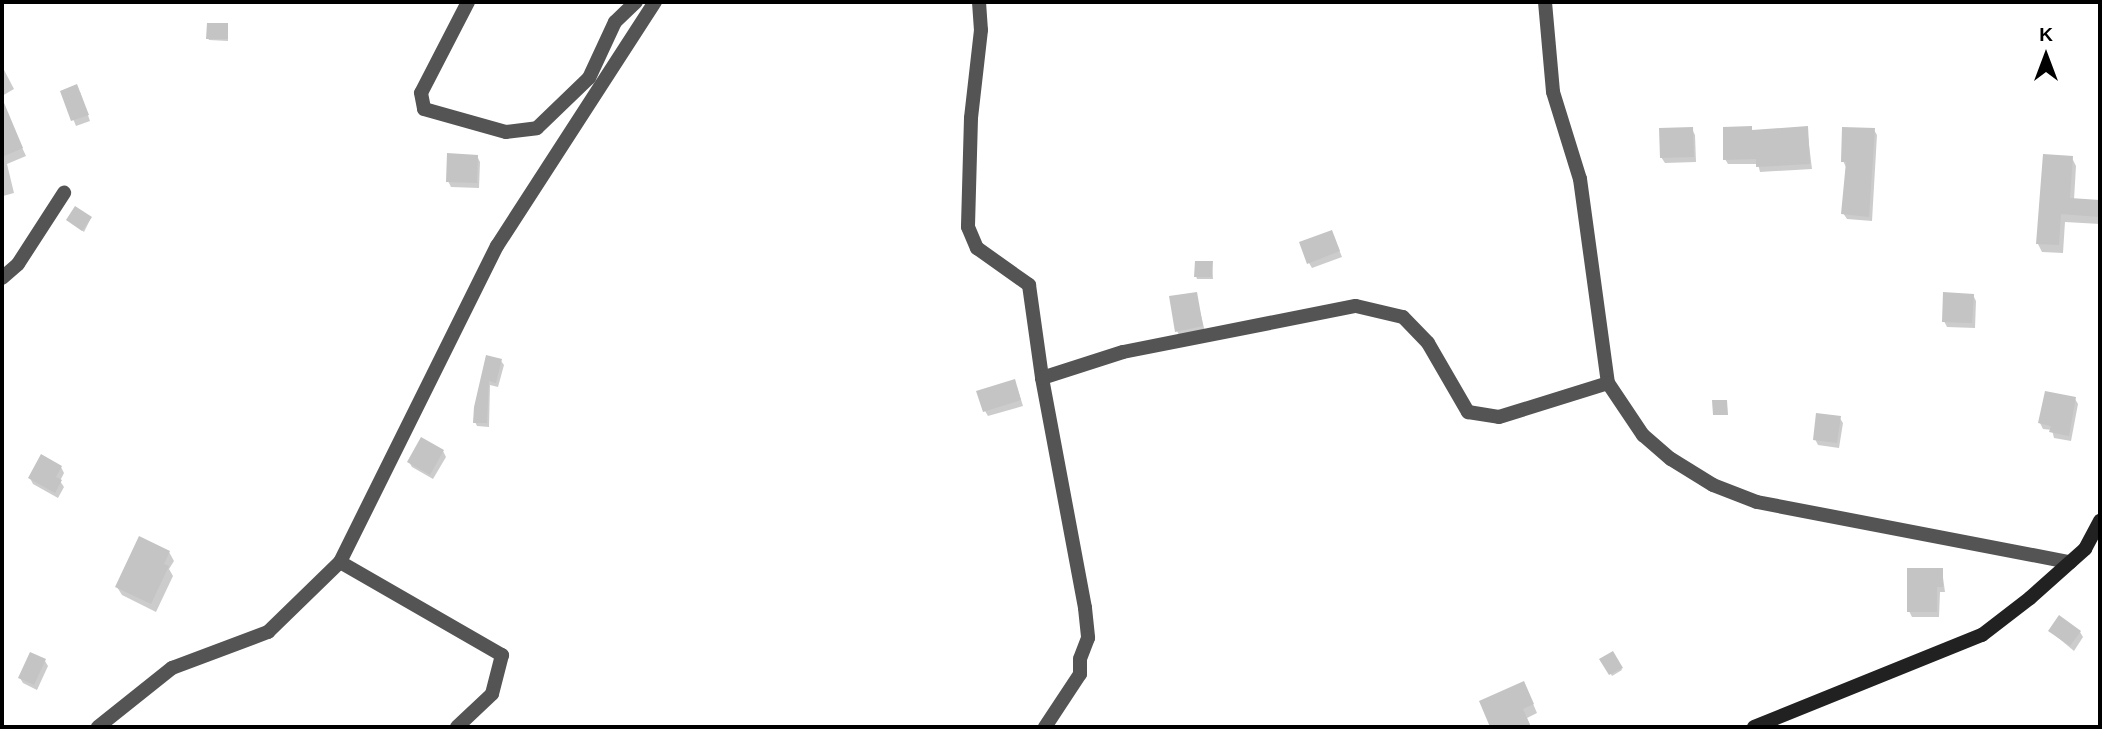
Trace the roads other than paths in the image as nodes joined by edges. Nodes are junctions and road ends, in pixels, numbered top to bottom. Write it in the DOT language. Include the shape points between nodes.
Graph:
graph roads {
  1 [pos="468,2"];
  2 [pos="636,2"];
  3 [pos="655,2"];
  4 [pos="979,2"];
  5 [pos="1545,2"];
  6 [pos="64,193"];
  7 [pos="2,278"];
  8 [pos="1042,379"];
  9 [pos="1608,383"];
  10 [pos="2100,521"];
  11 [pos="2100,543"];
  12 [pos="2085,549"];
  13 [pos="340,562"];
  14 [pos="2070,562"];
  15 [pos="98,727"];
  16 [pos="457,727"];
  17 [pos="1045,727"];
  18 [pos="1754,727"];
  1 -- 2 [label="street" via="421,93 424,109 506,132 537,128 589,78 615,22"];
  3 -- 13 [label="street" via="497,246"];
  4 -- 8 [label="street" via="968,226 977,248 1029,285"];
  5 -- 9 [label="street" via="1553,92 1580,179"];
  6 -- 7 [label="street" via="18,264"];
  8 -- 9 [label="street" via="1123,352 1356,306 1402,317 1428,343 1468,412 1499,417"];
  8 -- 17 [label="street" via="1088,638 1080,674"];
  9 -- 14 [label="street" via="1643,435 1713,485 1757,502"];
  10 -- 12 [label="street"];
  11 -- 12 [label="street"];
  12 -- 14 [label="street"];
  13 -- 15 [label="street" via="268,632 172,668"];
  13 -- 16 [label="street" via="502,655 492,694"];
  14 -- 18 [label="street" via="1982,635"];
}
